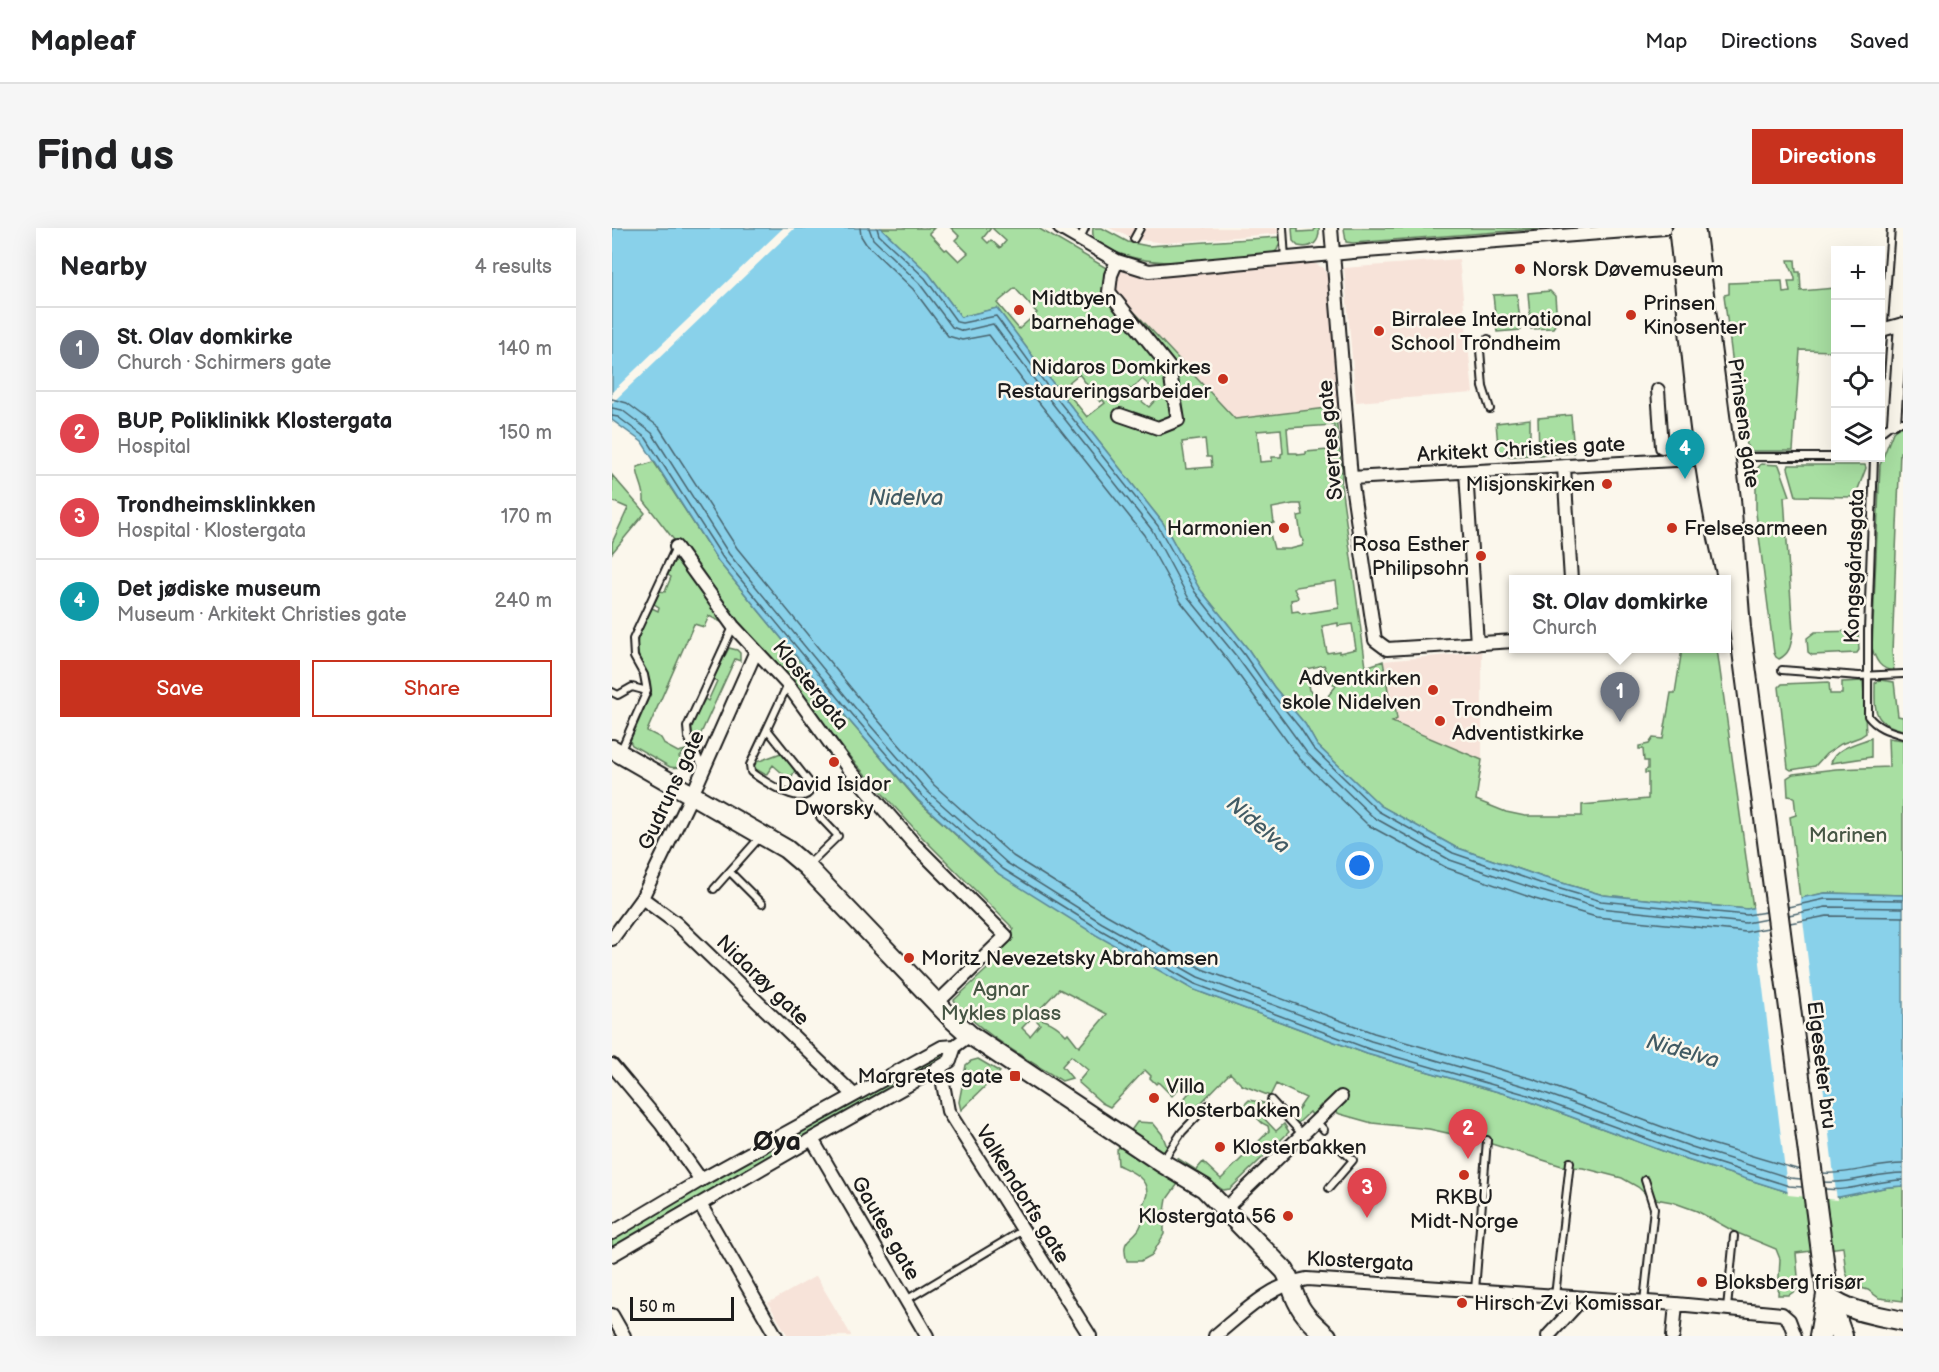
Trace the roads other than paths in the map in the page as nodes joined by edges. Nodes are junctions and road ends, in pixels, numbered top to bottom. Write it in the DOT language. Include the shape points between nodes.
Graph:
graph roads {
  1 [pos="1060,228"];
  2 [pos="1085,228"];
  3 [pos="1140,228"];
  4 [pos="1283,228"];
  5 [pos="1331,228"];
  6 [pos="1665,228"];
  7 [pos="1684,228"];
  8 [pos="1690,228"];
  9 [pos="1891,228"];
  10 [pos="1134,239"];
  11 [pos="1078,240"];
  12 [pos="1333,255"];
  13 [pos="1285,260"];
  14 [pos="1117,261"];
  15 [pos="1885,315"];
  16 [pos="1902,325"];
  17 [pos="1885,329"];
  18 [pos="1488,339"];
  19 [pos="1658,390"];
  20 [pos="1490,409"];
  21 [pos="1120,415"];
  22 [pos="1899,422"];
  23 [pos="1885,431"];
  24 [pos="1662,447"];
  25 [pos="1751,457"];
  26 [pos="1831,457"];
  27 [pos="1692,459"];
  28 [pos="1874,462"];
  29 [pos="1564,467"];
  30 [pos="1466,472"];
  31 [pos="1351,478"];
  32 [pos="676,547"];
  33 [pos="1571,575"];
  34 [pos="1727,575"];
  35 [pos="1731,592"];
  36 [pos="733,626"];
  37 [pos="1740,628"];
  38 [pos="1509,641"];
  39 [pos="1477,644"];
  40 [pos="756,651"];
  41 [pos="1782,670"];
  42 [pos="1903,674"];
  43 [pos="1868,676"];
  44 [pos="788,685"];
  45 [pos="647,691"];
  46 [pos="612,692"];
  47 [pos="767,729"];
  48 [pos="1903,735"];
  49 [pos="616,752"];
  50 [pos="704,769"];
  51 [pos="691,795"];
  52 [pos="820,817"];
  53 [pos="762,835"];
  54 [pos="1769,841"];
  55 [pos="806,866"];
  56 [pos="730,872"];
  57 [pos="714,889"];
  58 [pos="642,898"];
  59 [pos="762,904"];
  60 [pos="612,939"];
  61 [pos="936,1004"];
  62 [pos="970,1035"];
  63 [pos="955,1046"];
  64 [pos="612,1065"];
  65 [pos="940,1067"];
  66 [pos="854,1095"];
  67 [pos="1341,1097"];
  68 [pos="1271,1100"];
  69 [pos="1208,1105"];
  70 [pos="1302,1134"];
  71 [pos="812,1139"];
  72 [pos="1487,1140"];
  73 [pos="1342,1150"];
  74 [pos="1162,1162"];
  75 [pos="1570,1162"];
  76 [pos="701,1180"];
  77 [pos="1645,1180"];
  78 [pos="1329,1188"];
  79 [pos="700,1204"];
  80 [pos="1226,1208"];
  81 [pos="1023,1230"];
  82 [pos="612,1233"];
  83 [pos="1734,1236"];
  84 [pos="612,1255"];
  85 [pos="1291,1281"];
  86 [pos="1475,1290"];
  87 [pos="1827,1295"];
  88 [pos="1555,1296"];
  89 [pos="1583,1298"];
  90 [pos="906,1300"];
  91 [pos="1644,1302"];
  92 [pos="1676,1304"];
  93 [pos="1727,1309"];
  94 [pos="612,1315"];
  95 [pos="1903,1321"];
  96 [pos="624,1336"];
  97 [pos="776,1336"];
  98 [pos="927,1336"];
  99 [pos="1090,1336"];
  100 [pos="1215,1336"];
  101 [pos="1327,1336"];
  102 [pos="1548,1336"];
  103 [pos="1673,1336"];
  104 [pos="1795,1336"];
  105 [pos="1820,1336"];
  106 [pos="1842,1336"];
  1 -- 11 [label="street"];
  2 -- 11 [label="lane"];
  3 -- 10 [label="lane"];
  4 -- 13 [label="lane"];
  5 -- 12 [label="street, Sverres gate"];
  6 -- 12 [label="street"];
  7 -- 34 [label="main road, Prinsens gate" via="1680,235 1712,501"];
  8 -- 37 [label="main road, Prinsens gate" via="1695,233 1730,499"];
  9 -- 15 [label="lane"];
  11 -- 14 [label="street"];
  12 -- 13 [label="street"];
  12 -- 31 [label="street, Sverres gate"];
  13 -- 14 [label="street" via="1149,271"];
  14 -- 21 [label="street" via="1109,292 1168,367 1178,420 1158,428"];
  16 -- 17 [label="street"];
  16 -- 22 [label="street"];
  18 -- 20 [label="lane" via="1480,350 1483,387"];
  19 -- 24 [label="street" via="1654,417"];
  22 -- 23 [label="lane"];
  25 -- 26 [label="lane"];
  27 -- 29 [label="street, Arkitekt Christies gate"];
  28 -- 43 [label="lane, Kongsgårdsgata"];
  29 -- 30 [label="street, Arkitekt Christies gate"];
  29 -- 33 [label="street"];
  30 -- 31 [label="street, Arkitekt Christies gate"];
  30 -- 39 [label="street"];
  31 -- 39 [label="street, Sverres gate" via="1375,640 1387,649"];
  32 -- 36 [label="street, Klostergata"];
  32 -- 45 [label="lane, Klostergata" via="633,639 634,657"];
  35 -- 37 [label="main road, Prinsens gate"];
  36 -- 40 [label="street, Klostergata"];
  36 -- 50 [label="lane" via="687,727"];
  37 -- 54 [label="main road, Prinsens gate"];
  38 -- 39 [label="street"];
  40 -- 44 [label="street, Klostergata"];
  40 -- 50 [label="street, Gudruns gate"];
  41 -- 43 [label="lane"];
  42 -- 43 [label="lane"];
  43 -- 48 [label="lane, Kongsgårdsgata" via="1868,716 1881,728"];
  44 -- 47 [label="lane"];
  44 -- 61 [label="street, Klostergata" via="848,768 914,844 1006,936"];
  45 -- 46 [label="lane" via="632,687 618,695"];
  45 -- 49 [label="lane, Klostergata"];
  47 -- 47 [label="lane" via="810,783 808,793 801,797 751,772 750,765"];
  49 -- 51 [label="street, Klostergata"];
  50 -- 51 [label="street, Gudruns gate"];
  51 -- 53 [label="street, Klostergata"];
  51 -- 58 [label="street, Gudruns gate"];
  52 -- 55 [label="lane" via="838,836"];
  53 -- 55 [label="street, Klostergata"];
  53 -- 56 [label="lane"];
  54 -- 87 [label="main road, Elgeseter bru"];
  55 -- 61 [label="street, Klostergata"];
  56 -- 57 [label="lane"];
  56 -- 59 [label="lane"];
  58 -- 60 [label="street, Gudruns gate"];
  58 -- 66 [label="street, Nidarøy gate" via="676,923"];
  61 -- 62 [label="street, Klostergata"];
  62 -- 63 [label="street"];
  62 -- 74 [label="street, Klostergata"];
  63 -- 65 [label="street" via="950,1061"];
  63 -- 66 [label="street" via="942,1047"];
  64 -- 76 [label="street"];
  65 -- 71 [label="street"];
  65 -- 81 [label="street, Valkendorfs gate" via="948,1111"];
  66 -- 76 [label="street"];
  67 -- 70 [label="street" via="1320,1126"];
  68 -- 70 [label="lane"];
  69 -- 74 [label="lane" via="1182,1132"];
  70 -- 80 [label="street"];
  71 -- 79 [label="street"];
  71 -- 90 [label="street, Gautes gate"];
  72 -- 86 [label="lane"];
  73 -- 78 [label="lane" via="1353,1160"];
  74 -- 80 [label="street, Klostergata" via="1204,1188"];
  75 -- 88 [label="lane"];
  76 -- 82 [label="street"];
  77 -- 91 [label="lane" via="1654,1208"];
  79 -- 84 [label="street"];
  79 -- 97 [label="street"];
  80 -- 85 [label="street, Klostergata"];
  81 -- 90 [label="lane"];
  81 -- 99 [label="street, Valkendorfs gate"];
  83 -- 93 [label="lane"];
  85 -- 86 [label="street, Klostergata" via="1307,1278"];
  85 -- 100 [label="street" via="1265,1296"];
  85 -- 101 [label="street" via="1302,1311"];
  86 -- 88 [label="street, Klostergata"];
  87 -- 95 [label="street" via="1857,1311"];
  87 -- 105 [label="main road"];
  87 -- 106 [label="main road"];
  88 -- 89 [label="street, Klostergata"];
  89 -- 91 [label="street, Klostergata"];
  89 -- 102 [label="street"];
  90 -- 98 [label="street, Gautes gate"];
  91 -- 92 [label="street, Klostergata"];
  92 -- 93 [label="street, Klostergata"];
  92 -- 103 [label="street"];
  93 -- 104 [label="street, Klostergata" via="1782,1314"];
  94 -- 96 [label="street"];
}
